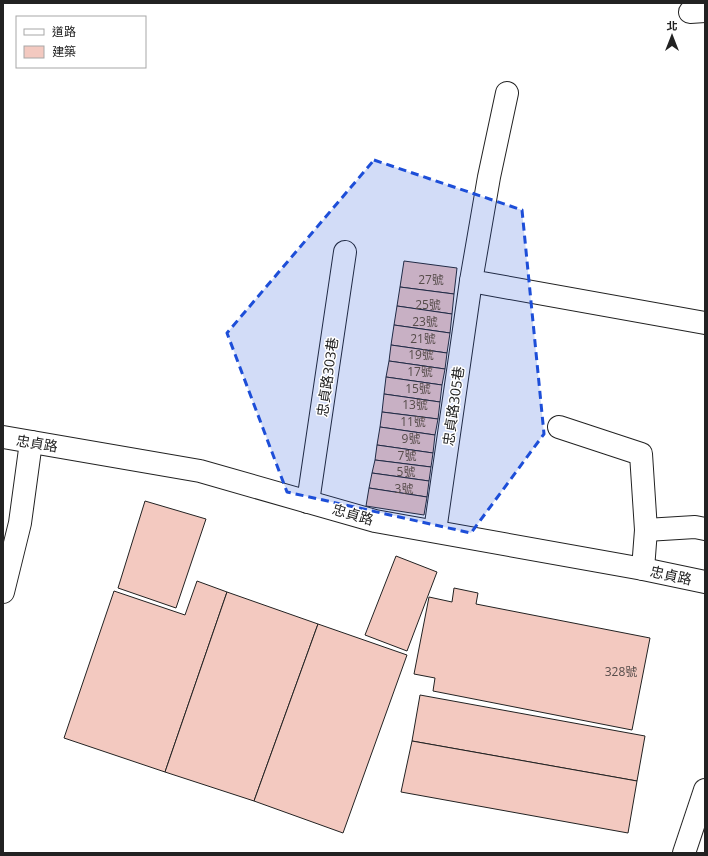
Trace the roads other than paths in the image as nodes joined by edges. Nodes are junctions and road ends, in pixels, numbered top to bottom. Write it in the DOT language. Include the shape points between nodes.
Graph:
graph roads {
  1 [pos="507,94"];
  2 [pos="345,252"];
  3 [pos="471,281"];
  4 [pos="705,323"];
  5 [pos="559,427"];
  6 [pos="3,437"];
  7 [pos="31,442"];
  8 [pos="308,502"];
  9 [pos="705,529"];
  10 [pos="646,530"];
  11 [pos="435,531"];
  12 [pos="643,569"];
  13 [pos="705,582"];
  14 [pos="3,592"];
  15 [pos="705,790"];
  16 [pos="684,853"];
  1 -- 3 [label="street, 忠貞路305巷" via="488,177"];
  2 -- 8 [label="street, 忠貞路303巷"];
  3 -- 4 [label="street"];
  3 -- 11 [label="street, 忠貞路305巷"];
  5 -- 10 [label="street" via="641,454"];
  6 -- 7 [label="street, 忠貞路"];
  7 -- 8 [label="street, 忠貞路" via="200,470"];
  7 -- 14 [label="street" via="20,523"];
  8 -- 11 [label="street, 忠貞路" via="375,521"];
  9 -- 10 [label="street"];
  10 -- 12 [label="street"];
  11 -- 12 [label="street, 忠貞路"];
  12 -- 13 [label="street, 忠貞路"];
  15 -- 16 [label="street"];
}
